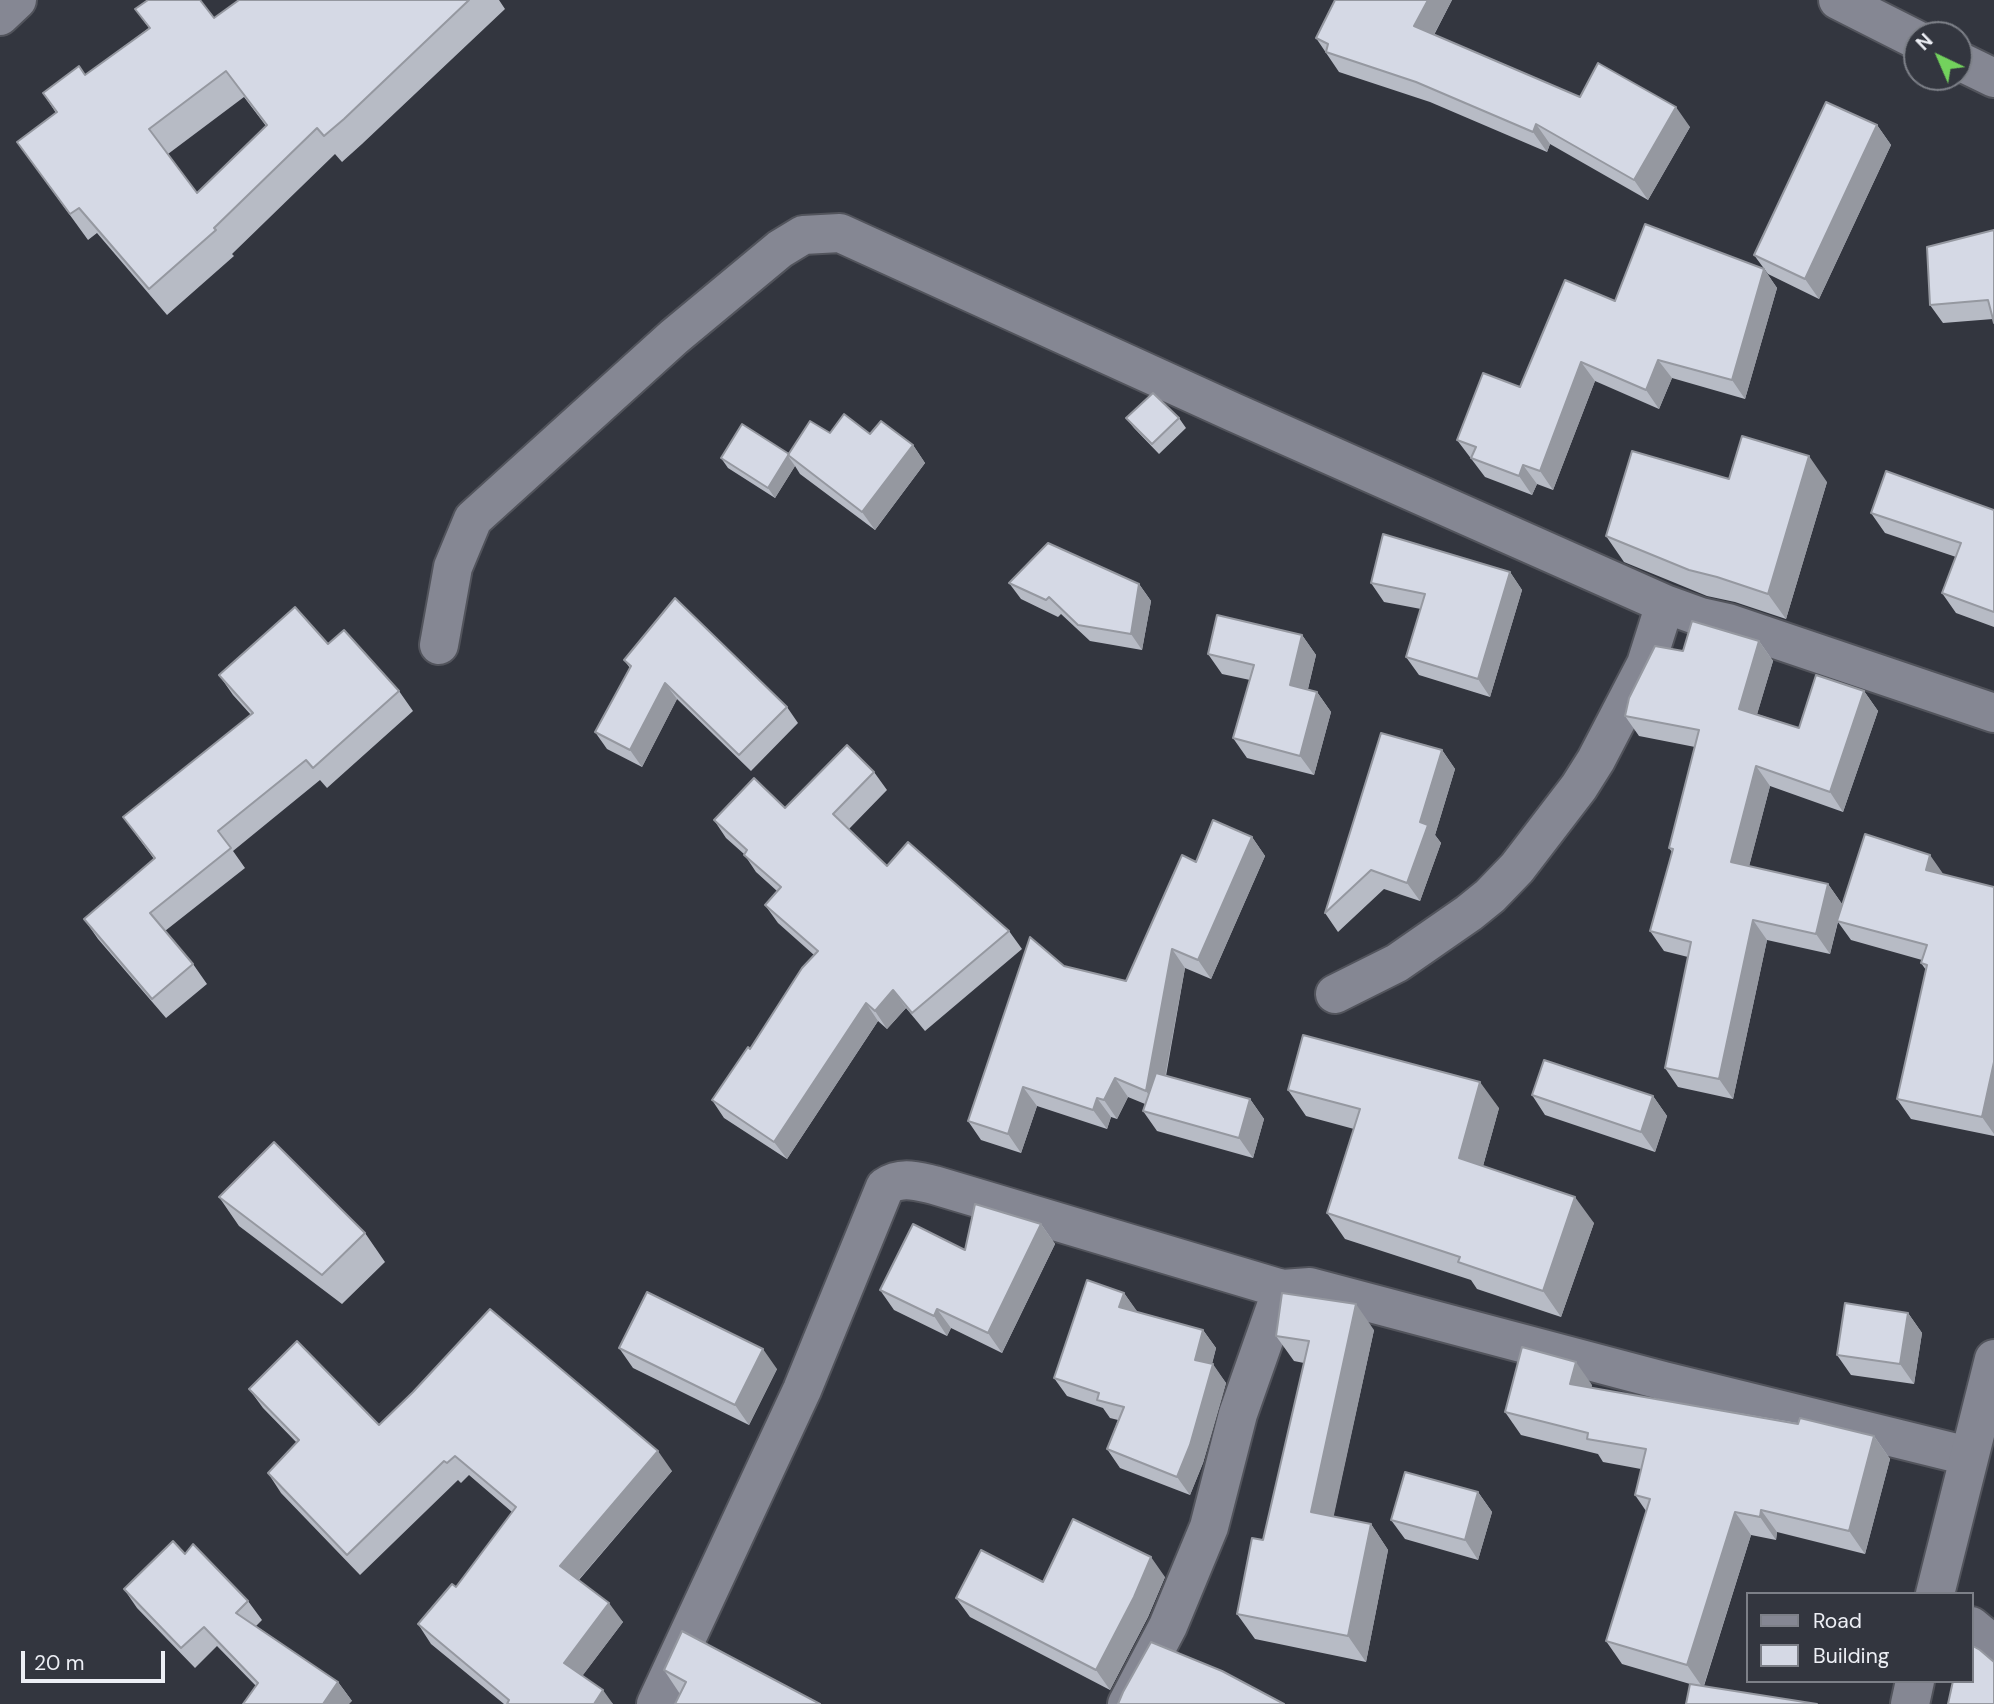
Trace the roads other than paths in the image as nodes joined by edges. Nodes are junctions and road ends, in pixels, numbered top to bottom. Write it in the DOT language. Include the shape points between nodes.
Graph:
graph roads {
  1 [pos="18,0"];
  2 [pos="1838,0"];
  3 [pos="0,16"];
  4 [pos="1903,33"];
  5 [pos="1973,68"];
  6 [pos="1994,78"];
  7 [pos="1665,604"];
  8 [pos="439,645"];
  9 [pos="1994,713"];
  10 [pos="1335,994"];
  11 [pos="1282,1289"];
  12 [pos="1994,1359"];
  13 [pos="1968,1456"];
  14 [pos="1935,1592"];
  15 [pos="1973,1628"];
  16 [pos="1994,1645"];
  17 [pos="1915,1683"];
  18 [pos="656,1704"];
  19 [pos="1127,1704"];
  20 [pos="1910,1704"];
  1 -- 3 [label="street"];
  2 -- 4 [label="street"];
  5 -- 6 [label="street"];
  7 -- 8 [label="street" via="840,233 803,235 780,249 674,337 473,519 453,567"];
  7 -- 9 [label="street"];
  7 -- 10 [label="street" via="1646,664 1596,760 1517,867 1490,896 1408,956"];
  11 -- 13 [label="street" via="1310,1287"];
  11 -- 18 [label="street" via="934,1185 910,1179 893,1181 885,1187 802,1390"];
  11 -- 19 [label="street" via="1238,1414 1209,1527 1168,1626"];
  12 -- 13 [label="street"];
  13 -- 14 [label="street"];
  15 -- 16 [label="street"];
  17 -- 20 [label="street"];
}
